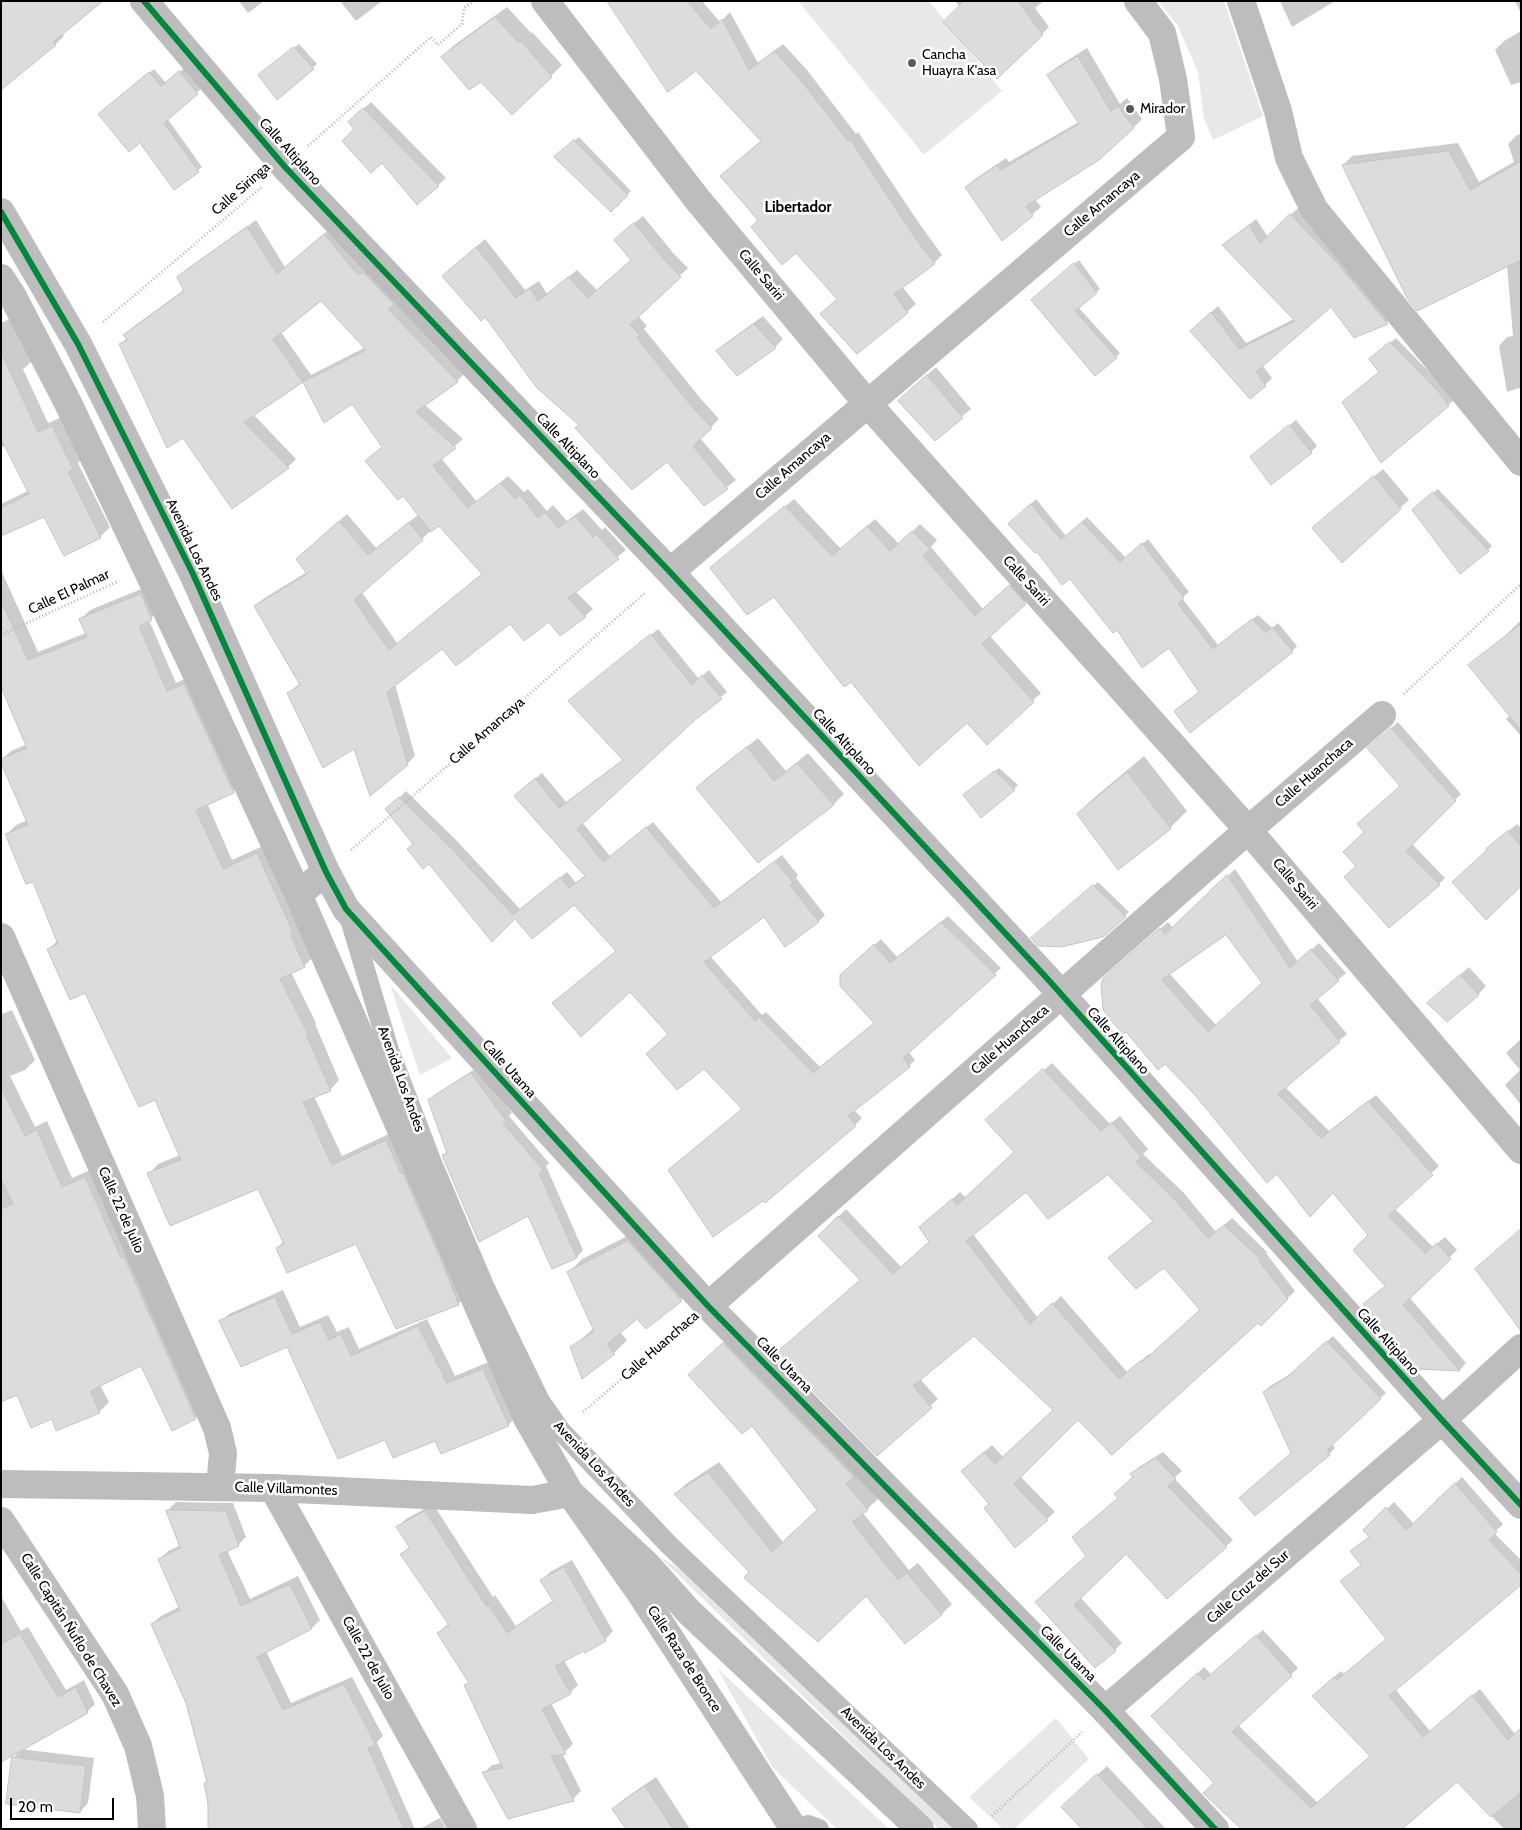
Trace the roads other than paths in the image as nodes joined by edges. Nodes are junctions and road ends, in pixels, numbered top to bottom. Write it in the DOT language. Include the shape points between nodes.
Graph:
graph roads {
  1 [pos="144,1"];
  2 [pos="545,1"];
  3 [pos="1138,1"];
  4 [pos="1241,1"];
  5 [pos="1,212"];
  6 [pos="1,278"];
  7 [pos="867,403"];
  8 [pos="1521,462"];
  9 [pos="670,572"];
  10 [pos="1382,715"];
  11 [pos="1248,830"];
  12 [pos="326,872"];
  13 [pos="298,894"];
  14 [pos="346,909"];
  15 [pos="1,937"];
  16 [pos="1061,995"];
  17 [pos="1521,1150"];
  18 [pos="708,1306"];
  19 [pos="1521,1348"];
  20 [pos="1442,1420"];
  21 [pos="1,1484"];
  22 [pos="220,1488"];
  23 [pos="273,1488"];
  24 [pos="570,1493"];
  25 [pos="1521,1505"];
  26 [pos="1,1521"];
  27 [pos="1106,1710"];
  28 [pos="977,1825"];
  29 [pos="152,1829"];
  30 [pos="463,1829"];
  31 [pos="794,1829"];
  32 [pos="798,1829"];
  33 [pos="818,1829"];
  34 [pos="920,1829"];
  35 [pos="1215,1829"];
  1 -- 9 [label="street, Calle Altiplano" via="285,167"];
  2 -- 7 [label="street, Calle Sariri" via="697,199"];
  3 -- 7 [label="street, Calle Amancaya" via="1162,33 1173,79 1181,137"];
  4 -- 8 [label="street" via="1278,111 1289,158 1314,209"];
  5 -- 12 [label="street, Avenida Los Andes" via="78,344 193,574"];
  6 -- 13 [label="street, Avenida Los Andes" via="68,404"];
  7 -- 9 [label="street, Calle Amancaya"];
  7 -- 11 [label="street, Calle Sariri"];
  9 -- 16 [label="street, Calle Altiplano"];
  10 -- 11 [label="street, Calle Huanchaca"];
  11 -- 16 [label="street, Calle Huanchaca"];
  11 -- 17 [label="street, Calle Sariri"];
  12 -- 13 [label="street"];
  12 -- 14 [label="street, Avenida Los Andes"];
  13 -- 24 [label="street, Avenida Los Andes" via="527,1418"];
  14 -- 18 [label="street, Calle Utama"];
  14 -- 28 [label="lane, Avenida Los Andes" via="389,1050 432,1163 485,1288 540,1401 561,1431 669,1545"];
  15 -- 22 [label="street, Calle 22 de Julio" via="217,1428 223,1453"];
  16 -- 18 [label="street, Calle Huanchaca"];
  16 -- 20 [label="street, Calle Altiplano"];
  18 -- 27 [label="street, Calle Utama"];
  19 -- 20 [label="street, Calle Cruz del Sur"];
  20 -- 25 [label="street, Calle Altiplano"];
  20 -- 27 [label="street, Calle Cruz del Sur"];
  21 -- 22 [label="street, Calle Villamontes"];
  22 -- 23 [label="street, Calle Villamontes"];
  23 -- 24 [label="street, Calle Villamontes" via="532,1500"];
  23 -- 30 [label="street, Calle 22 de Julio"];
  24 -- 31 [label="street, Calle Raza de Bronce" via="641,1594"];
  24 -- 34 [label="street, Avenida Los Andes" via="648,1566 689,1612"];
  26 -- 29 [label="street, Calle Capitán Ñuflo de Chavez" via="115,1694 138,1746 150,1796"];
  27 -- 35 [label="street, Calle Utama"];
  32 -- 33 [label="lane" via="808,1824"];
}
